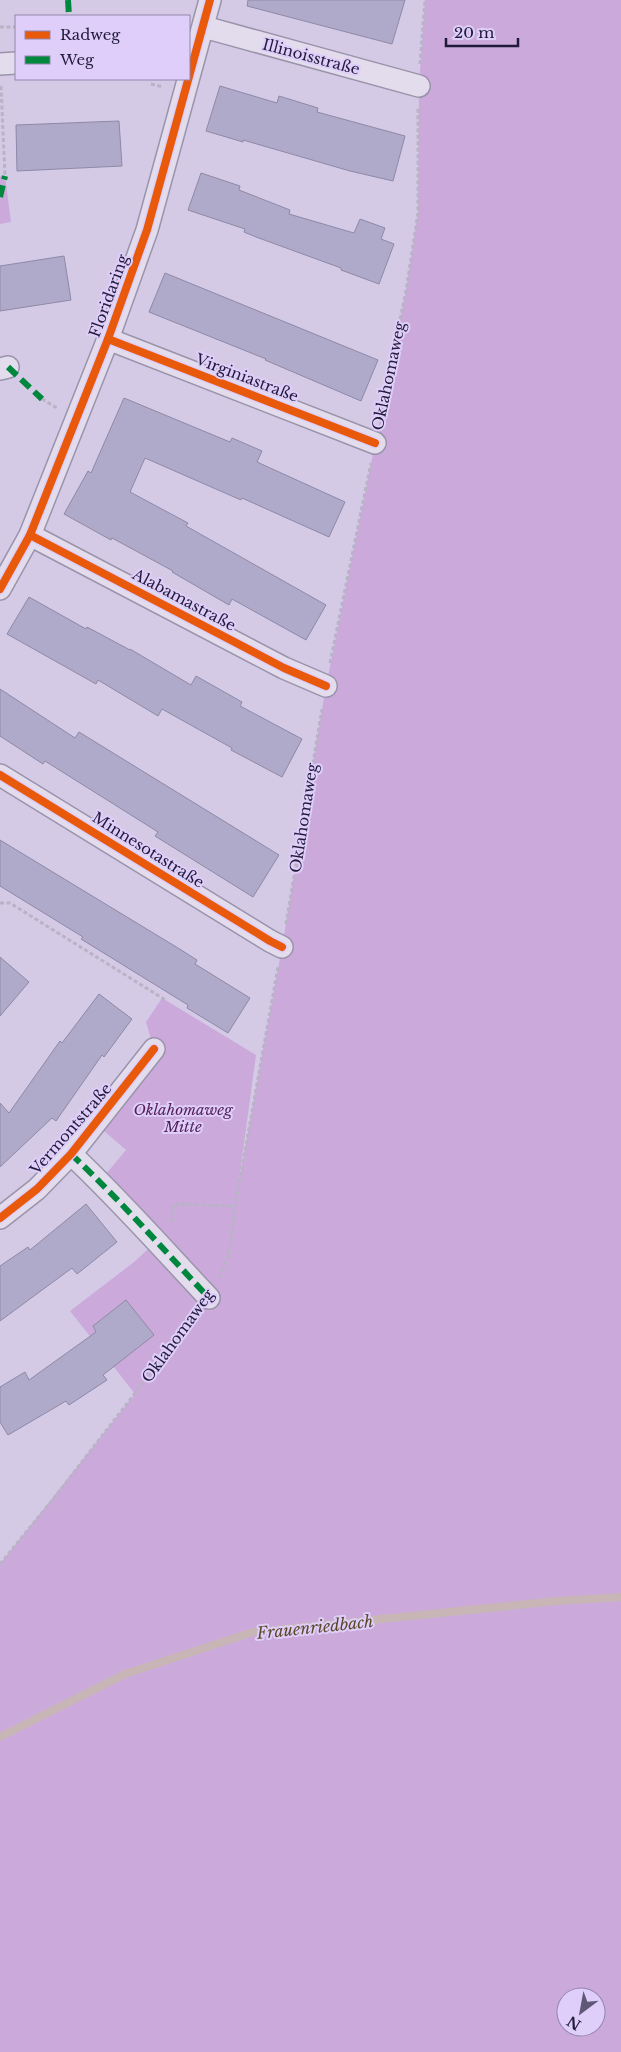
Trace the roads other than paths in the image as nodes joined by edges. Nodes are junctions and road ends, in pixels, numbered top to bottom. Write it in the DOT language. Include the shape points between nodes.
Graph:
graph roads {
  1 [pos="210,0"];
  2 [pos="204,27"];
  3 [pos="15,63"];
  4 [pos="0,64"];
  5 [pos="190,77"];
  6 [pos="189,80"];
  7 [pos="419,86"];
  8 [pos="108,339"];
  9 [pos="375,443"];
  10 [pos="30,535"];
  11 [pos="0,589"];
  12 [pos="326,686"];
  13 [pos="0,775"];
  14 [pos="282,947"];
  15 [pos="154,1049"];
  16 [pos="71,1154"];
  17 [pos="0,1218"];
  18 [pos="209,1298"];
  1 -- 2 [label="street, Floridaring"];
  2 -- 5 [label="street, Floridaring"];
  2 -- 7 [label="street, Illinoisstraße"];
  3 -- 4 [label="street"];
  6 -- 8 [label="street, Floridaring" via="147,230"];
  8 -- 9 [label="street, Virginiastraße"];
  8 -- 10 [label="street, Floridaring"];
  10 -- 11 [label="street, Floridaring"];
  10 -- 12 [label="street, Alabamastraße" via="284,668"];
  13 -- 14 [label="street, Minnesotastraße"];
  15 -- 16 [label="street, Vermontstraße"];
  16 -- 17 [label="street, Vermontstraße" via="37,1189"];
  16 -- 18 [label="street, Vermontstraße"];
}
